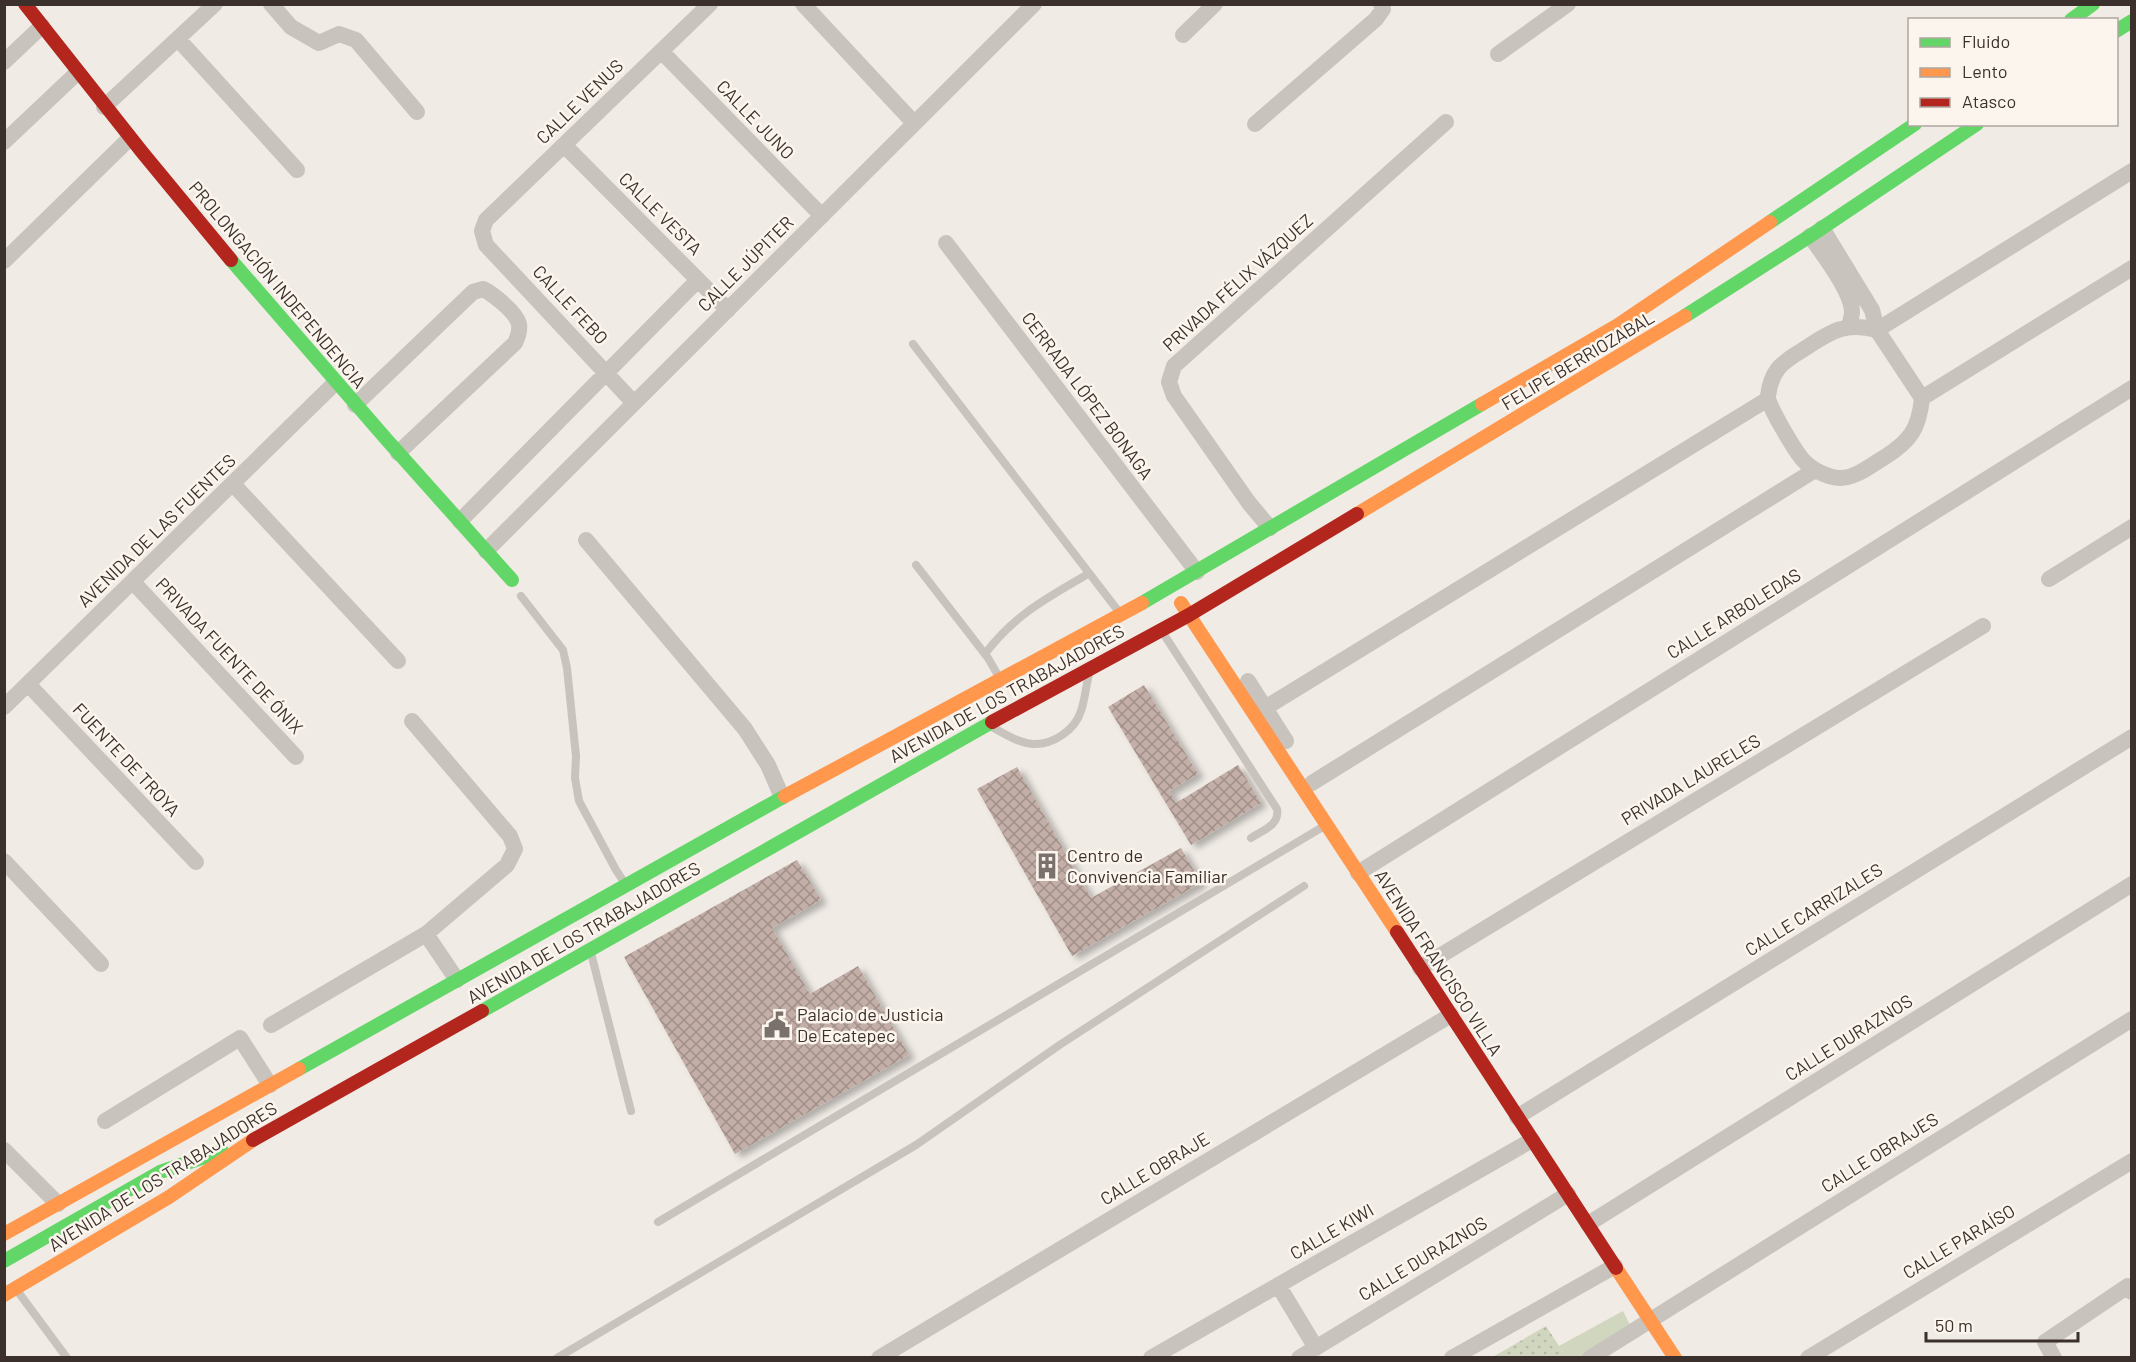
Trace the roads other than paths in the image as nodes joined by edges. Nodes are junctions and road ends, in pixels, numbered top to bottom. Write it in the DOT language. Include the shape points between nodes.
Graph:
graph roads {
  1 [pos="25,4"];
  2 [pos="215,4"];
  3 [pos="271,4"];
  4 [pos="710,4"];
  5 [pos="803,4"];
  6 [pos="1215,4"];
  7 [pos="1381,4"];
  8 [pos="1568,4"];
  9 [pos="2093,4"];
  10 [pos="1026,7"];
  11 [pos="2074,18"];
  12 [pos="2132,21"];
  13 [pos="42,26"];
  14 [pos="2118,30"];
  15 [pos="1183,35"];
  16 [pos="178,39"];
  17 [pos="661,51"];
  18 [pos="1498,54"];
  19 [pos="4,62"];
  20 [pos="77,73"];
  21 [pos="104,107"];
  22 [pos="417,112"];
  23 [pos="1446,122"];
  24 [pos="914,123"];
  25 [pos="1255,124"];
  26 [pos="1912,126"];
  27 [pos="1974,126"];
  28 [pos="129,138"];
  29 [pos="4,142"];
  30 [pos="564,145"];
  31 [pos="297,170"];
  32 [pos="2132,171"];
  33 [pos="822,216"];
  34 [pos="482,231"];
  35 [pos="1816,232"];
  36 [pos="946,243"];
  37 [pos="4,261"];
  38 [pos="2132,268"];
  39 [pos="698,280"];
  40 [pos="728,310"];
  41 [pos="1849,326"];
  42 [pos="1877,330"];
  43 [pos="913,344"];
  44 [pos="606,373"];
  45 [pos="335,382"];
  46 [pos="2132,388"];
  47 [pos="1922,398"];
  48 [pos="1768,399"];
  49 [pos="634,403"];
  50 [pos="355,405"];
  51 [pos="398,453"];
  52 [pos="1815,470"];
  53 [pos="233,484"];
  54 [pos="460,521"];
  55 [pos="2132,527"];
  56 [pos="1270,528"];
  57 [pos="586,540"];
  58 [pos="486,551"];
  59 [pos="916,566"];
  60 [pos="1197,572"];
  61 [pos="1088,574"];
  62 [pos="2049,579"];
  63 [pos="512,580"];
  64 [pos="133,582"];
  65 [pos="1171,588"];
  66 [pos="521,596"];
  67 [pos="1121,615"];
  68 [pos="1189,615"];
  69 [pos="1983,626"];
  70 [pos="1161,630"];
  71 [pos="985,654"];
  72 [pos="398,661"];
  73 [pos="1090,669"];
  74 [pos="1001,680"];
  75 [pos="1248,681"];
  76 [pos="28,684"];
  77 [pos="4,707"];
  78 [pos="1265,708"];
  79 [pos="412,721"];
  80 [pos="987,725"];
  81 [pos="2132,737"];
  82 [pos="296,757"];
  83 [pos="1312,783"];
  84 [pos="782,797"];
  85 [pos="1328,819"];
  86 [pos="1251,838"];
  87 [pos="4,861"];
  88 [pos="196,862"];
  89 [pos="1358,873"];
  90 [pos="626,884"];
  91 [pos="2132,884"];
  92 [pos="1304,886"];
  93 [pos="426,934"];
  94 [pos="590,950"];
  95 [pos="101,964"];
  96 [pos="1420,968"];
  97 [pos="457,980"];
  98 [pos="1451,1014"];
  99 [pos="2132,1019"];
  100 [pos="271,1025"];
  101 [pos="270,1085"];
  102 [pos="632,1110"];
  103 [pos="1517,1117"];
  104 [pos="105,1121"];
  105 [pos="1532,1140"];
  106 [pos="250,1142"];
  107 [pos="4,1150"];
  108 [pos="2132,1161"];
  109 [pos="1568,1194"];
  110 [pos="58,1204"];
  111 [pos="658,1222"];
  112 [pos="1588,1224"];
  113 [pos="4,1234"];
  114 [pos="4,1261"];
  115 [pos="1615,1266"];
  116 [pos="1278,1285"];
  117 [pos="10,1292"];
  118 [pos="2132,1292"];
  119 [pos="1650,1319"];
  120 [pos="1316,1347"];
  121 [pos="67,1358"];
  122 [pos="557,1358"];
  123 [pos="879,1358"];
  124 [pos="1151,1358"];
  125 [pos="1299,1358"];
  126 [pos="1452,1358"];
  127 [pos="1590,1358"];
  128 [pos="1675,1358"];
  129 [pos="1808,1358"];
  130 [pos="2054,1358"];
  1 -- 13 [label="main road, PROLONGACIÓN INDEPENDENCIA"];
  2 -- 16 [label="street"];
  3 -- 22 [label="street" via="291,27 319,43 339,34 356,40"];
  4 -- 17 [label="street, CALLE VENUS"];
  5 -- 24 [label="street"];
  6 -- 15 [label="street"];
  7 -- 25 [label="street" via="1383,9 1376,19"];
  8 -- 18 [label="street"];
  9 -- 11 [label="main road"];
  10 -- 24 [label="street, CALLE JÚPITER"];
  12 -- 14 [label="main road"];
  13 -- 19 [label="street"];
  13 -- 20 [label="main road, PROLONGACIÓN INDEPENDENCIA"];
  16 -- 21 [label="street"];
  16 -- 31 [label="street"];
  17 -- 30 [label="street, CALLE VENUS"];
  17 -- 33 [label="street, CALLE JUNO"];
  20 -- 21 [label="main road, PROLONGACIÓN INDEPENDENCIA"];
  20 -- 29 [label="street"];
  21 -- 28 [label="main road, PROLONGACIÓN INDEPENDENCIA"];
  23 -- 56 [label="street, PRIVADA FÉLIX VÁZQUEZ" via="1174,366 1168,382 1174,396"];
  24 -- 33 [label="street, CALLE JÚPITER"];
  26 -- 56 [label="main road, FELIPE BERRIOZABAL" via="1618,325"];
  27 -- 35 [label="main road, FELIPE BERRIOZABAL"];
  28 -- 37 [label="street"];
  28 -- 45 [label="main road, PROLONGACIÓN INDEPENDENCIA"];
  30 -- 34 [label="street, CALLE VENUS" via="486,220"];
  30 -- 39 [label="street, CALLE VESTA"];
  32 -- 42 [label="street"];
  33 -- 40 [label="street, CALLE JÚPITER"];
  34 -- 44 [label="street, CALLE FEBO" via="486,245"];
  35 -- 41 [label="street" via="1850,300"];
  35 -- 42 [label="street" via="1872,310"];
  35 -- 68 [label="main road, FELIPE BERRIOZABAL" via="1635,348"];
  36 -- 60 [label="street, CERRADA LÓPEZ BONAGA"];
  38 -- 47 [label="street"];
  39 -- 40 [label="street, CALLE VESTA"];
  39 -- 44 [label="street"];
  40 -- 49 [label="street, CALLE JÚPITER"];
  41 -- 42 [label="street"];
  41 -- 48 [label="street" via="1834,330 1780,364"];
  42 -- 47 [label="street"];
  43 -- 61 [label="lane"];
  44 -- 49 [label="street, CALLE FEBO"];
  44 -- 54 [label="street"];
  45 -- 50 [label="main road, PROLONGACIÓN INDEPENDENCIA"];
  45 -- 53 [label="street, AVENIDA DE LAS FUENTES"];
  46 -- 89 [label="street, CALLE ARBOLEDAS"];
  47 -- 52 [label="street" via="1917,424 1903,446 1852,476 1837,478"];
  48 -- 52 [label="street" via="1803,460"];
  48 -- 78 [label="street"];
  49 -- 58 [label="street, CALLE JÚPITER"];
  50 -- 51 [label="main road, PROLONGACIÓN INDEPENDENCIA"];
  50 -- 51 [label="street" via="473,292 483,289 493,293 518,321 515,344"];
  51 -- 54 [label="main road, PROLONGACIÓN INDEPENDENCIA"];
  52 -- 83 [label="street"];
  53 -- 64 [label="street, AVENIDA DE LAS FUENTES"];
  53 -- 72 [label="street"];
  54 -- 58 [label="main road, PROLONGACIÓN INDEPENDENCIA"];
  55 -- 62 [label="street"];
  56 -- 60 [label="main road, FELIPE BERRIOZABAL"];
  57 -- 84 [label="street" via="745,729"];
  58 -- 63 [label="main road, PROLONGACIÓN INDEPENDENCIA"];
  59 -- 71 [label="lane"];
  60 -- 65 [label="main road, FELIPE BERRIOZABAL"];
  61 -- 67 [label="lane"];
  61 -- 71 [label="lane" via="1027,610"];
  64 -- 76 [label="street, AVENIDA DE LAS FUENTES"];
  64 -- 82 [label="street, PRIVADA FUENTE DE ÓNIX"];
  65 -- 67 [label="main road, AVENIDA DE LOS TRABAJADORES"];
  65 -- 68 [label="main road, AVENIDA FRANCISCO VILLA"];
  66 -- 90 [label="lane" via="563,650 579,801"];
  67 -- 74 [label="main road, AVENIDA DE LOS TRABAJADORES"];
  68 -- 70 [label="main road, AVENIDA DE LOS TRABAJADORES"];
  68 -- 85 [label="main road, AVENIDA FRANCISCO VILLA"];
  69 -- 96 [label="street, PRIVADA LAURELES"];
  70 -- 73 [label="main road, AVENIDA DE LOS TRABAJADORES"];
  70 -- 86 [label="lane" via="1277,809 1276,822"];
  71 -- 74 [label="lane"];
  73 -- 80 [label="main road, AVENIDA DE LOS TRABAJADORES"];
  73 -- 80 [label="lane" via="1080,713 1068,731 1053,740 1034,744"];
  74 -- 84 [label="main road, AVENIDA DE LOS TRABAJADORES"];
  75 -- 78 [label="street"];
  76 -- 77 [label="street, AVENIDA DE LAS FUENTES"];
  76 -- 88 [label="street, FUENTE DE TROYA"];
  78 -- 83 [label="street"];
  79 -- 93 [label="street" via="510,836 514,849 507,865"];
  80 -- 94 [label="main road, AVENIDA DE LOS TRABAJADORES"];
  81 -- 103 [label="street, CALLE CARRIZALES"];
  83 -- 85 [label="street"];
  84 -- 90 [label="main road, AVENIDA DE LOS TRABAJADORES"];
  85 -- 89 [label="main road, AVENIDA FRANCISCO VILLA"];
  85 -- 111 [label="lane"];
  87 -- 95 [label="street"];
  89 -- 96 [label="main road, AVENIDA FRANCISCO VILLA"];
  90 -- 97 [label="main road, AVENIDA DE LOS TRABAJADORES"];
  91 -- 112 [label="street, CALLE DURAZNOS"];
  92 -- 122 [label="lane" via="1061,1044 916,1145"];
  93 -- 97 [label="street"];
  93 -- 100 [label="street"];
  94 -- 102 [label="lane"];
  94 -- 106 [label="main road, AVENIDA DE LOS TRABAJADORES"];
  96 -- 98 [label="main road, AVENIDA FRANCISCO VILLA"];
  97 -- 101 [label="main road, AVENIDA DE LOS TRABAJADORES"];
  98 -- 103 [label="main road, AVENIDA FRANCISCO VILLA"];
  98 -- 123 [label="street, CALLE OBRAJE"];
  99 -- 119 [label="street, CALLE OBRAJES"];
  101 -- 104 [label="street" via="240,1038"];
  101 -- 110 [label="main road, AVENIDA DE LOS TRABAJADORES"];
  103 -- 105 [label="main road, AVENIDA FRANCISCO VILLA"];
  105 -- 109 [label="main road, AVENIDA FRANCISCO VILLA"];
  105 -- 116 [label="street, CALLE KIWI"];
  106 -- 114 [label="main road" via="160,1172"];
  106 -- 117 [label="main road, AVENIDA DE LOS TRABAJADORES" via="169,1197"];
  107 -- 110 [label="street"];
  108 -- 129 [label="street, CALLE PARAÍSO"];
  109 -- 112 [label="main road, AVENIDA FRANCISCO VILLA"];
  109 -- 120 [label="street, CALLE DURAZNOS"];
  110 -- 113 [label="main road, AVENIDA DE LOS TRABAJADORES"];
  112 -- 115 [label="main road, AVENIDA FRANCISCO VILLA"];
  115 -- 119 [label="main road, AVENIDA FRANCISCO VILLA"];
  115 -- 126 [label="street"];
  116 -- 120 [label="street"];
  116 -- 124 [label="street, CALLE KIWI"];
  117 -- 121 [label="lane"];
  118 -- 130 [label="street" via="2128,1286 2045,1342"];
  119 -- 127 [label="street, CALLE OBRAJES"];
  119 -- 128 [label="main road, AVENIDA FRANCISCO VILLA"];
  120 -- 125 [label="street, CALLE DURAZNOS"];
}
